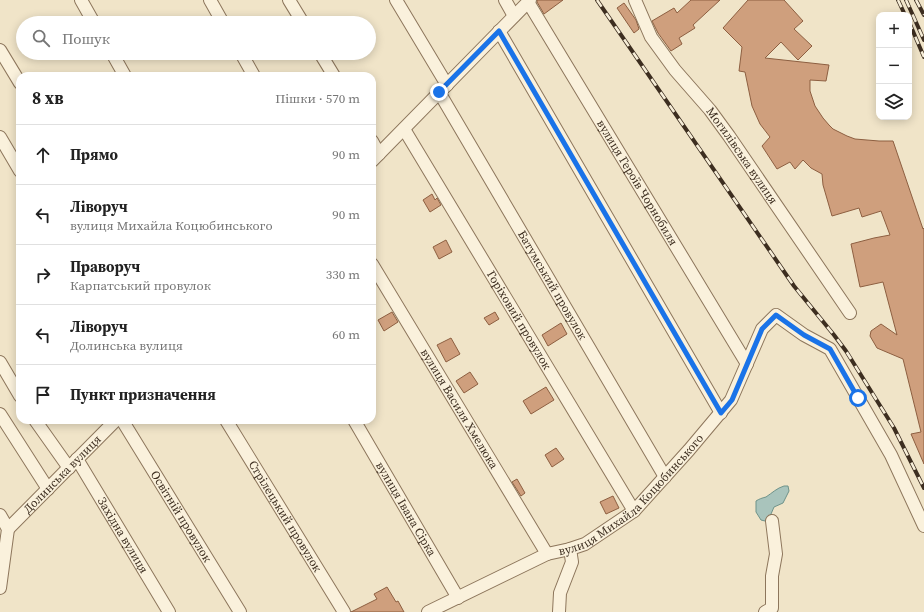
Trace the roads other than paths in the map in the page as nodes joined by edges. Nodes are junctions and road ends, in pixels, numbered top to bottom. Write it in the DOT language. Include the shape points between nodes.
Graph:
graph roads {
  1 [pos="81,0"];
  2 [pos="210,0"];
  3 [pos="289,0"];
  4 [pos="396,0"];
  5 [pos="505,0"];
  6 [pos="635,0"];
  7 [pos="529,1"];
  8 [pos="90,16"];
  9 [pos="219,16"];
  10 [pos="299,16"];
  11 [pos="514,16"];
  12 [pos="499,31"];
  13 [pos="0,50"];
  14 [pos="116,60"];
  15 [pos="245,60"];
  16 [pos="324,60"];
  17 [pos="123,72"];
  18 [pos="252,72"];
  19 [pos="332,72"];
  20 [pos="16,76"];
  21 [pos="443,88"];
  22 [pos="404,129"];
  23 [pos="0,137"];
  24 [pos="376,157"];
  25 [pos="16,164"];
  26 [pos="376,271"];
  27 [pos="850,313"];
  28 [pos="0,362"];
  29 [pos="747,364"];
  30 [pos="16,389"];
  31 [pos="721,413"];
  32 [pos="0,414"];
  33 [pos="38,424"];
  34 [pos="112,424"];
  35 [pos="124,424"];
  36 [pos="228,424"];
  37 [pos="356,424"];
  38 [pos="77,459"];
  39 [pos="69,468"];
  40 [pos="665,477"];
  41 [pos="48,489"];
  42 [pos="634,511"];
  43 [pos="0,515"];
  44 [pos="772,521"];
  45 [pos="924,526"];
  46 [pos="8,529"];
  47 [pos="570,549"];
  48 [pos="547,554"];
  49 [pos="0,588"];
  50 [pos="458,598"];
  51 [pos="770,611"];
  52 [pos="169,612"];
  53 [pos="240,612"];
  54 [pos="344,612"];
  55 [pos="428,612"];
  56 [pos="559,612"];
  1 -- 8 [label="street"];
  2 -- 9 [label="street"];
  3 -- 10 [label="street"];
  4 -- 21 [label="street, Батумський провулок"];
  5 -- 11 [label="street"];
  6 -- 27 [label="street, Могилівська вулиця" via="651,37 729,136"];
  7 -- 11 [label="street"];
  7 -- 29 [label="street, вулиця Героїв Чорнобиля"];
  11 -- 12 [label="street"];
  12 -- 21 [label="street"];
  12 -- 31 [label="street"];
  13 -- 20 [label="street"];
  14 -- 17 [label="street"];
  15 -- 18 [label="street"];
  16 -- 19 [label="street"];
  21 -- 22 [label="street"];
  21 -- 40 [label="street, Батумський провулок"];
  22 -- 24 [label="street"];
  22 -- 42 [label="street, Горіховий провулок"];
  23 -- 25 [label="street"];
  26 -- 48 [label="street, вулиця Василя Хмелюка"];
  28 -- 30 [label="street"];
  29 -- 31 [label="street, вулиця Михайла Коцюбинського" via="732,400"];
  29 -- 45 [label="street, вулиця Михайла Коцюбинського" via="762,329 776,315 804,335 830,349 891,455"];
  31 -- 40 [label="street, вулиця Михайла Коцюбинського"];
  32 -- 41 [label="street"];
  33 -- 39 [label="street"];
  34 -- 38 [label="street, Долинська вулиця"];
  35 -- 53 [label="street, Освітній провулок"];
  36 -- 54 [label="street, Стрілецький провулок"];
  37 -- 50 [label="street, вулиця Івана Сірка"];
  38 -- 39 [label="street, Долинська вулиця"];
  38 -- 52 [label="street, Західна вулиця"];
  39 -- 41 [label="street, Долинська вулиця"];
  40 -- 42 [label="street, вулиця Михайла Коцюбинського"];
  41 -- 46 [label="street, Долинська вулиця"];
  42 -- 47 [label="street, вулиця Михайла Коцюбинського" via="585,544"];
  43 -- 46 [label="street"];
  44 -- 51 [label="street" via="776,554"];
  46 -- 49 [label="street"];
  47 -- 48 [label="street, вулиця Михайла Коцюбинського"];
  47 -- 56 [label="street" via="572,562 560,593"];
  48 -- 50 [label="street, вулиця Михайла Коцюбинського"];
  50 -- 55 [label="street, вулиця Михайла Коцюбинського"];
}
